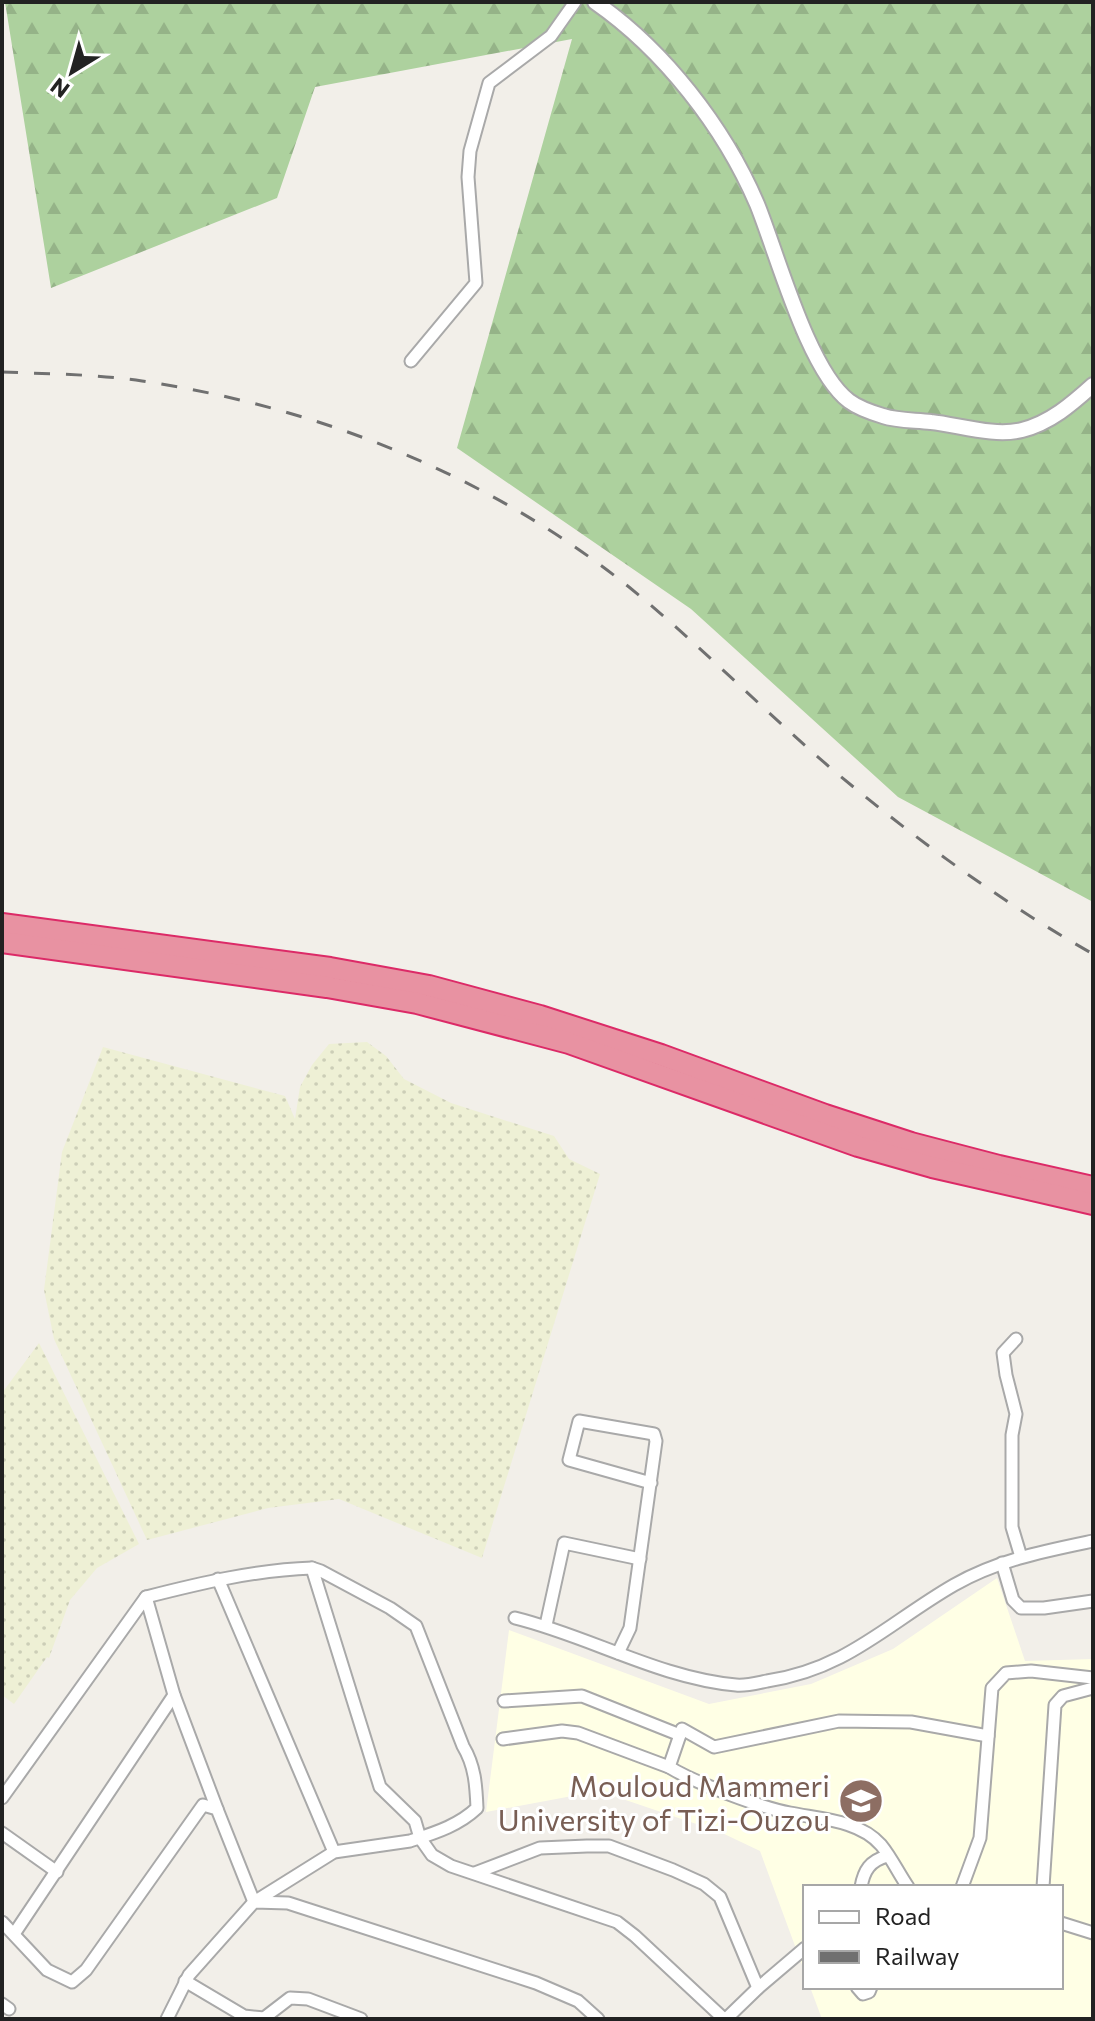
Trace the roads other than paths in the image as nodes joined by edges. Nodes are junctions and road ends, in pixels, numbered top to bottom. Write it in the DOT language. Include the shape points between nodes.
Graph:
graph roads {
  1 [pos="575,2"];
  2 [pos="595,2"];
  3 [pos="411,361"];
  4 [pos="1093,385"];
  5 [pos="2,924"];
  6 [pos="2,942"];
  7 [pos="1093,1187"];
  8 [pos="1093,1204"];
  9 [pos="1016,1339"];
  10 [pos="651,1483"];
  11 [pos="1093,1541"];
  12 [pos="1021,1557"];
  13 [pos="640,1559"];
  14 [pos="1002,1563"];
  15 [pos="312,1568"];
  16 [pos="218,1579"];
  17 [pos="146,1597"];
  18 [pos="1093,1601"];
  19 [pos="515,1618"];
  20 [pos="546,1625"];
  21 [pos="618,1653"];
  22 [pos="1093,1678"];
  23 [pos="1093,1688"];
  24 [pos="174,1695"];
  25 [pos="504,1701"];
  26 [pos="680,1735"];
  27 [pos="988,1736"];
  28 [pos="503,1739"];
  29 [pos="669,1767"];
  30 [pos="2,1798"];
  31 [pos="217,1809"];
  32 [pos="2,1833"];
  33 [pos="420,1838"];
  34 [pos="334,1852"];
  35 [pos="887,1856"];
  36 [pos="57,1872"];
  37 [pos="475,1873"];
  38 [pos="862,1885"];
  39 [pos="907,1885"];
  40 [pos="963,1885"];
  41 [pos="1043,1885"];
  42 [pos="254,1902"];
  43 [pos="2,1922"];
  44 [pos="1063,1924"];
  45 [pos="1093,1933"];
  46 [pos="14,1934"];
  47 [pos="803,1950"];
  48 [pos="185,1981"];
  49 [pos="758,1988"];
  50 [pos="243,2018"];
  51 [pos="167,2019"];
  52 [pos="361,2019"];
  53 [pos="598,2019"];
  54 [pos="725,2019"];
  1 -- 3 [label="street" via="551,36 489,83 468,177 476,283"];
  2 -- 4 [label="street" via="676,77 711,119 758,206 816,354 849,401 884,416 1021,430 1050,419"];
  5 -- 7 [label="highway" via="429,986 661,1055 911,1143"];
  6 -- 8 [label="highway" via="417,1003 569,1043 873,1150"];
  9 -- 12 [label="street" via="1003,1353 1016,1414 1012,1527"];
  10 -- 10 [label="street" via="654,1434 579,1421 569,1460"];
  10 -- 13 [label="street"];
  11 -- 12 [label="street"];
  12 -- 14 [label="street"];
  13 -- 20 [label="street" via="564,1543"];
  13 -- 21 [label="street" via="630,1628"];
  14 -- 18 [label="street" via="1013,1600 1021,1608"];
  14 -- 21 [label="street" via="955,1584 851,1654 794,1677 739,1686"];
  15 -- 16 [label="street"];
  15 -- 33 [label="street" via="380,1787 415,1821"];
  15 -- 33 [label="street" via="416,1626 472,1761 477,1808 463,1822"];
  16 -- 17 [label="street"];
  16 -- 34 [label="street"];
  17 -- 24 [label="street"];
  17 -- 30 [label="street"];
  19 -- 20 [label="street"];
  20 -- 21 [label="street"];
  22 -- 27 [label="street" via="1006,1673 992,1688"];
  23 -- 41 [label="street" via="1063,1696 1055,1705"];
  24 -- 31 [label="street"];
  24 -- 36 [label="street"];
  25 -- 26 [label="street" via="582,1696"];
  26 -- 27 [label="street" via="682,1729 714,1747 866,1720"];
  26 -- 29 [label="street"];
  27 -- 40 [label="street" via="980,1838"];
  28 -- 29 [label="street" via="578,1733"];
  29 -- 35 [label="street" via="789,1813 858,1830 881,1845"];
  31 -- 42 [label="street"];
  31 -- 46 [label="street" via="203,1805 86,1970 72,1982 47,1970"];
  32 -- 36 [label="street"];
  33 -- 34 [label="street"];
  33 -- 37 [label="street" via="432,1855"];
  34 -- 42 [label="street"];
  35 -- 38 [label="street" via="874,1859"];
  35 -- 39 [label="street"];
  36 -- 46 [label="street"];
  37 -- 49 [label="street" via="540,1848 587,1846 609,1846 673,1870 720,1897"];
  37 -- 54 [label="street" via="617,1922"];
  42 -- 48 [label="street"];
  42 -- 53 [label="street" via="288,1903 536,1983 578,2001"];
  43 -- 46 [label="street"];
  44 -- 45 [label="street"];
  47 -- 49 [label="street"];
  48 -- 50 [label="street"];
  48 -- 51 [label="street"];
  49 -- 54 [label="street"];
  50 -- 52 [label="street" via="264,2018 290,1998 308,1999"];
}
